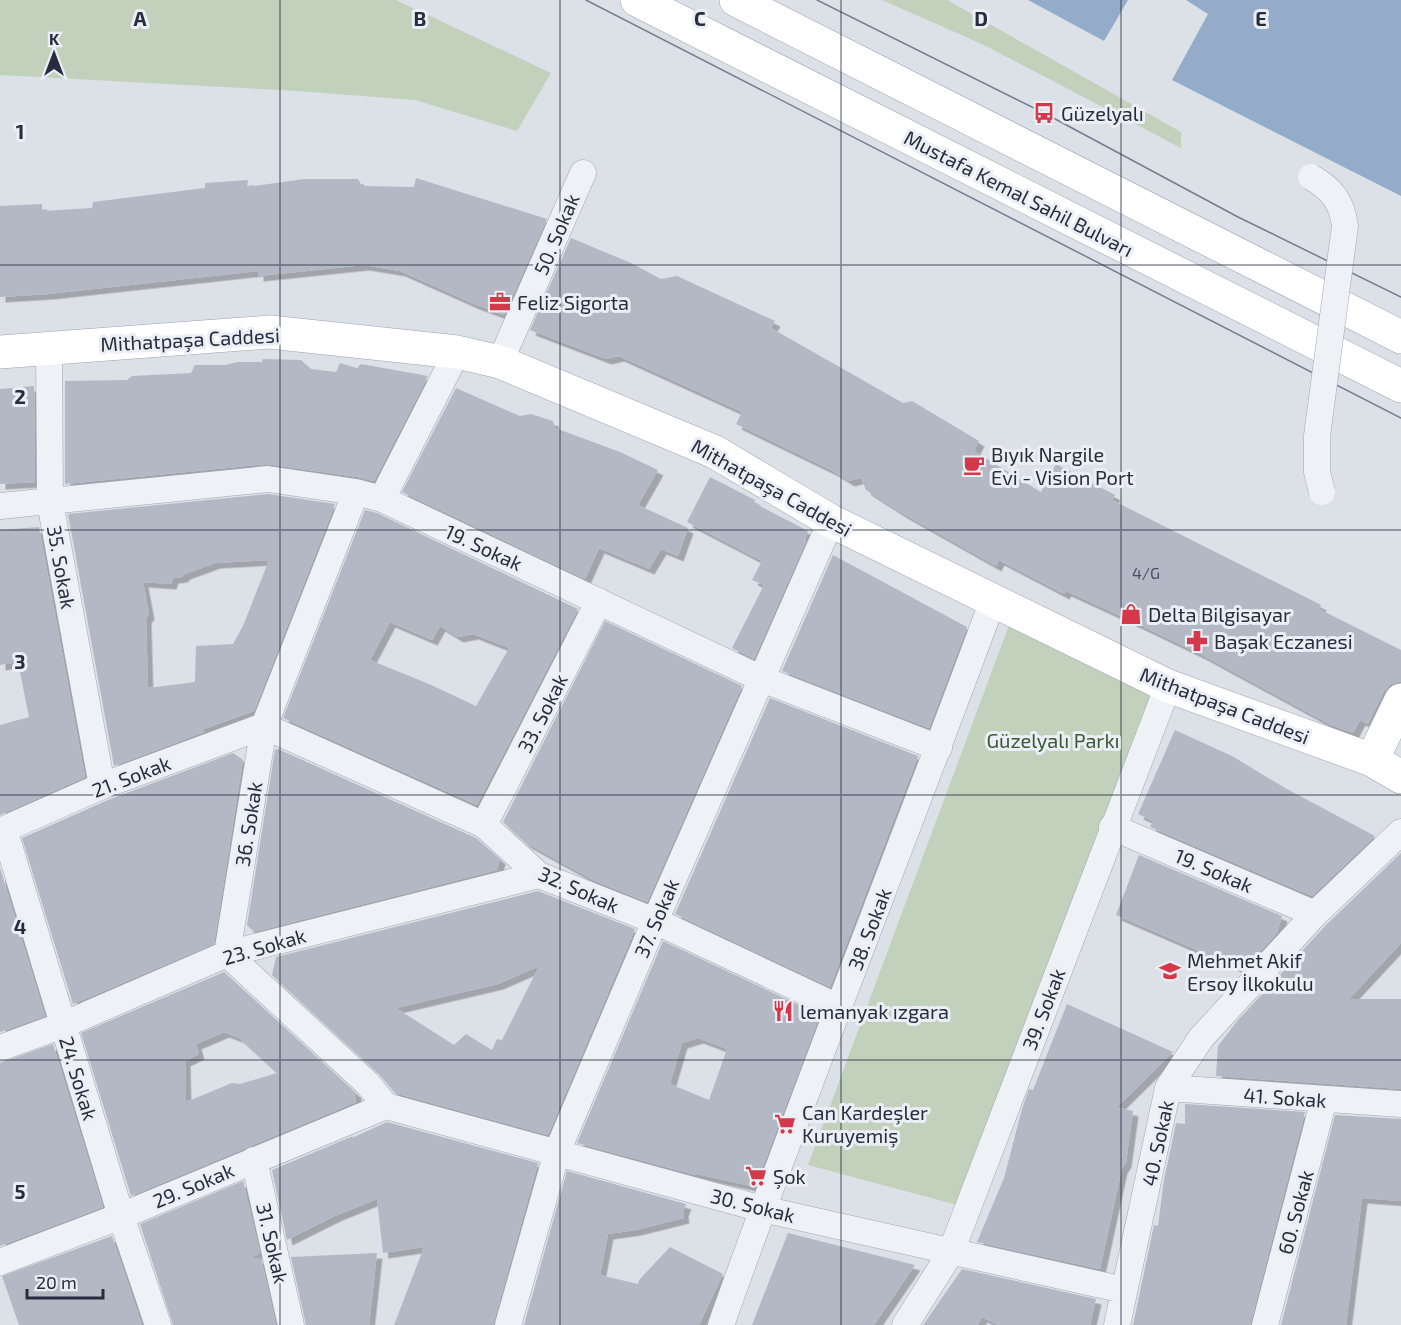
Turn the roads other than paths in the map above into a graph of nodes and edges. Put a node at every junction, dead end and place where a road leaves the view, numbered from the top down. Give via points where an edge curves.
1 (637, 0) edge
2 (736, 0) edge
3 (583, 172) dead end
4 (1311, 177) dead end
5 (1401, 337) edge
6 (49, 347) junction
7 (0, 352) edge
8 (457, 352) junction
9 (500, 362) junction
10 (1401, 386) edge
11 (356, 492) junction
12 (1322, 492) dead end
13 (382, 499) junction
14 (50, 502) junction
15 (0, 507) edge
16 (831, 521) junction
17 (993, 600) junction
18 (599, 602) junction
19 (762, 679) junction
20 (1168, 686) junction
21 (1401, 700) edge
22 (264, 726) junction
23 (939, 748) junction
24 (1372, 760) junction
25 (1401, 777) edge
26 (102, 786) junction
27 (484, 825) junction
28 (1112, 827) junction
29 (2, 830) edge
30 (1401, 832) edge
31 (539, 875) junction
32 (1315, 914) junction
33 (655, 921) junction
34 (227, 954) junction
35 (838, 1007) junction
36 (63, 1025) junction
37 (0, 1048) edge
38 (1168, 1088) junction
39 (1324, 1100) junction
40 (1401, 1104) edge
41 (386, 1106) junction
42 (557, 1152) junction
43 (254, 1160) junction
44 (762, 1209) junction
45 (121, 1216) junction
46 (951, 1252) junction
47 (0, 1262) edge
48 (1124, 1290) junction
49 (158, 1325) edge
50 (291, 1325) edge
51 (508, 1325) edge
52 (721, 1325) edge
53 (905, 1325) edge
54 (1117, 1325) edge
55 (1265, 1325) edge

1 - 10 main road, Mustafa Kemal Sahil Bulvarı
2 - 5 main road
3 - 9 street, 50. Sokak
4 - 12 street, bridge via 1337,199 1345,226 1317,436 1317,472
6 - 7 main road, Mithatpaşa Caddesi
6 - 8 main road, Mithatpaşa Caddesi via 270,332
6 - 14 street, 35. Sokak
8 - 9 main road, Mithatpaşa Caddesi
8 - 13 street
9 - 16 main road, Mithatpaşa Caddesi via 715,452
11 - 13 street, 19. Sokak
11 - 14 street, 19. Sokak via 268,479
11 - 22 street, 36. Sokak
13 - 18 street, 19. Sokak
14 - 15 street, 19. Sokak
14 - 26 street, 35. Sokak
16 - 17 main road, Mithatpaşa Caddesi
16 - 19 street, 37. Sokak
17 - 20 main road, Mithatpaşa Caddesi
17 - 23 street, 38. Sokak
18 - 19 street, 19. Sokak
18 - 27 street, 33. Sokak
19 - 23 street, 19. Sokak
19 - 33 street, 37. Sokak
20 - 24 main road, Mithatpaşa Caddesi
20 - 28 street, 39. Sokak
21 - 24 main road
22 - 26 street, 21. Sokak
22 - 27 street, 32. Sokak
22 - 34 street, 36. Sokak
23 - 35 street, 38. Sokak
24 - 25 main road, Mithatpaşa Caddesi
26 - 29 street, 21. Sokak
27 - 31 street, 32. Sokak
28 - 32 street, 19. Sokak
28 - 46 street, 39. Sokak
29 - 36 street, 24. Sokak
30 - 32 street, 40. Sokak
31 - 33 street, 32. Sokak
31 - 34 street, 23. Sokak
32 - 38 street, 40. Sokak via 1201,1038
33 - 35 street, 32. Sokak
33 - 42 street, 37. Sokak
34 - 36 street, 23. Sokak
34 - 41 street via 367,1083
35 - 44 street, 38. Sokak
36 - 37 street, 23. Sokak
36 - 45 street, 24. Sokak
38 - 39 street, 41. Sokak
38 - 48 street, 40. Sokak
39 - 40 street, 41. Sokak
39 - 55 street, 60. Sokak
41 - 42 street, 30. Sokak
41 - 43 street, 29. Sokak
42 - 44 street, 30. Sokak
42 - 51 street, 37. Sokak
43 - 45 street, 29. Sokak
43 - 50 street, 31. Sokak
44 - 46 street, 30. Sokak
44 - 52 street, 38. Sokak
45 - 47 street, 29. Sokak
45 - 49 street, 24. Sokak
46 - 48 street, 30. Sokak
46 - 53 street, 39. Sokak
48 - 54 street, 40. Sokak

